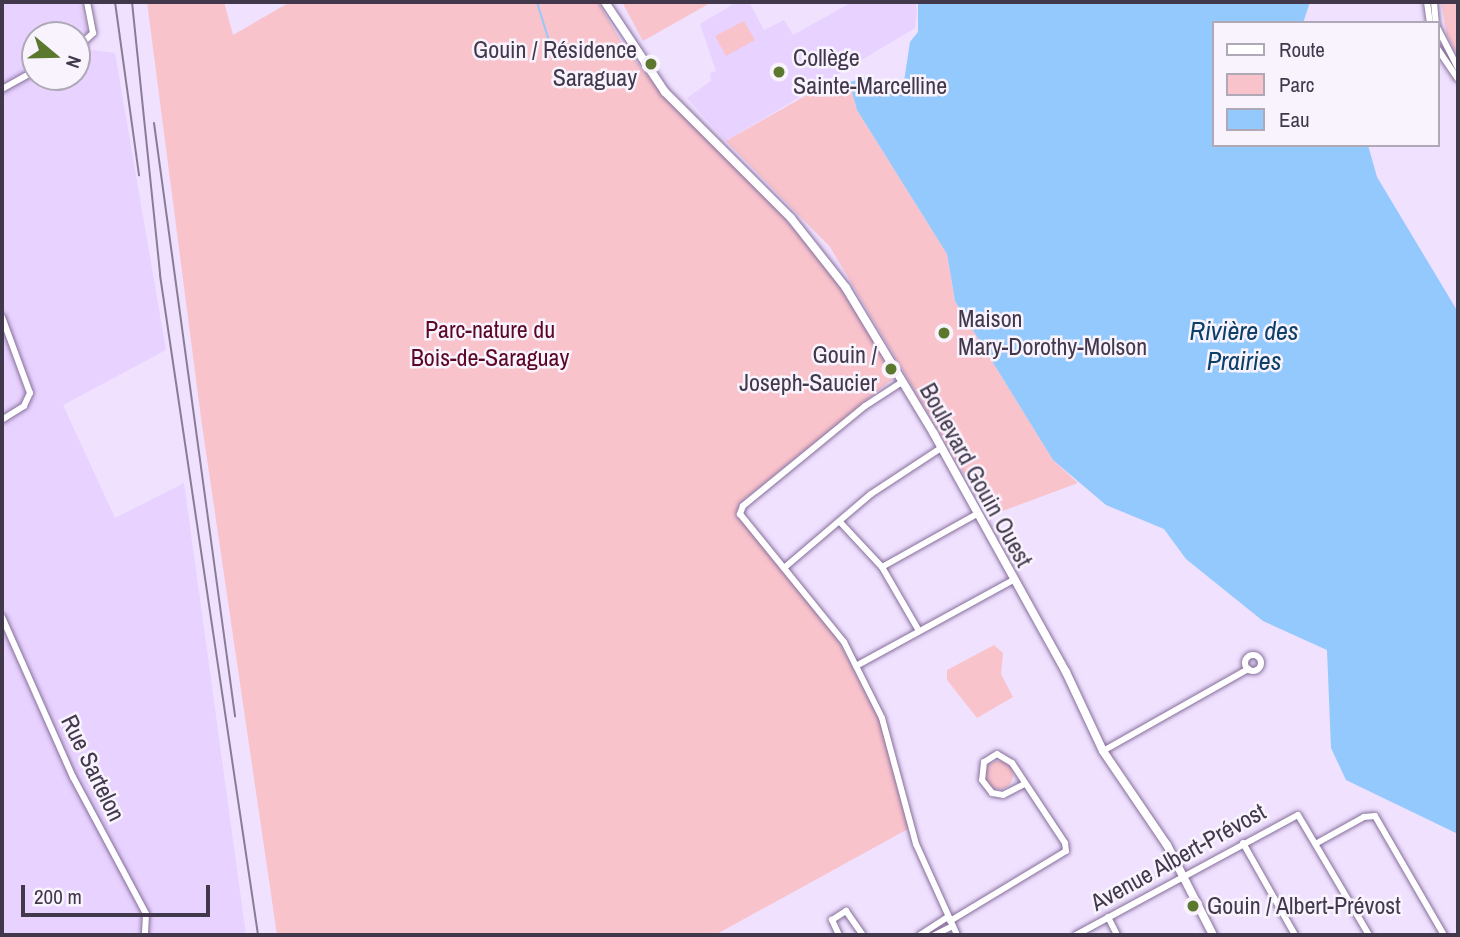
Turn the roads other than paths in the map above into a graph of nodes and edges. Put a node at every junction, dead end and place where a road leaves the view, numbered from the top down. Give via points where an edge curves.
1 (87, 2) edge
2 (605, 2) edge
3 (1427, 2) edge
4 (1434, 2) edge
5 (1430, 21) edge
6 (1436, 21) edge
7 (1439, 29) edge
8 (91, 37) edge
9 (1439, 51) edge
10 (1458, 68) edge
11 (21, 79) edge
12 (1458, 79) edge
13 (2, 89) edge
14 (2, 317) edge
15 (902, 382) junction
16 (2, 420) edge
17 (941, 448) junction
18 (977, 514) junction
19 (840, 522) junction
20 (882, 567) junction
21 (785, 568) junction
22 (1013, 580) junction
23 (2, 617) edge
24 (919, 631) junction
25 (856, 666) junction
26 (1248, 669) dead end
27 (1103, 751) junction
28 (1025, 784) junction
29 (1243, 843) junction
30 (1317, 843) junction
31 (1183, 876) junction
32 (1108, 918) junction
33 (950, 921) junction
34 (145, 935) edge
35 (839, 935) edge
36 (863, 935) edge
37 (920, 935) edge
38 (935, 935) edge
39 (957, 935) edge
40 (1076, 935) edge
41 (1117, 935) edge
42 (1213, 935) edge
43 (1295, 935) edge
44 (1369, 935) edge
45 (1444, 935) edge

1 - 8 street via 94,30
2 - 15 street, Boulevard Gouin Ouest via 669,97 818,248
3 - 5 street
4 - 6 street
7 - 10 street
9 - 12 street
11 - 13 street
14 - 16 street via 30,393 24,407
15 - 17 street, Boulevard Gouin Ouest
15 - 21 street via 865,405 743,506 741,519
17 - 18 street, Boulevard Gouin Ouest
17 - 19 street via 902,471
18 - 20 street
18 - 22 street, Boulevard Gouin Ouest
19 - 20 street
19 - 21 street
20 - 24 street
21 - 25 street via 829,619
22 - 24 street
22 - 27 street, Boulevard Gouin Ouest via 1066,672
23 - 34 street, Rue Sartelon via 73,777 146,914
24 - 25 street
25 - 33 street via 891,742 916,844
26 - 27 street
27 - 31 street, Boulevard Gouin Ouest via 1150,817
28 - 28 street via 1006,757 997,754 984,762 982,779 992,793 1003,795
28 - 33 street via 1066,851
29 - 30 street, Avenue Albert-Prévost via 1300,816
29 - 31 street, Avenue Albert-Prévost
29 - 43 street
30 - 44 street
30 - 45 street via 1364,817 1375,816
31 - 32 street, Avenue Albert-Prévost
31 - 42 street, Boulevard Gouin Ouest
32 - 40 street, Avenue Albert-Prévost
32 - 41 street
33 - 37 street
33 - 38 street
33 - 39 street
35 - 36 street via 832,920 846,911

